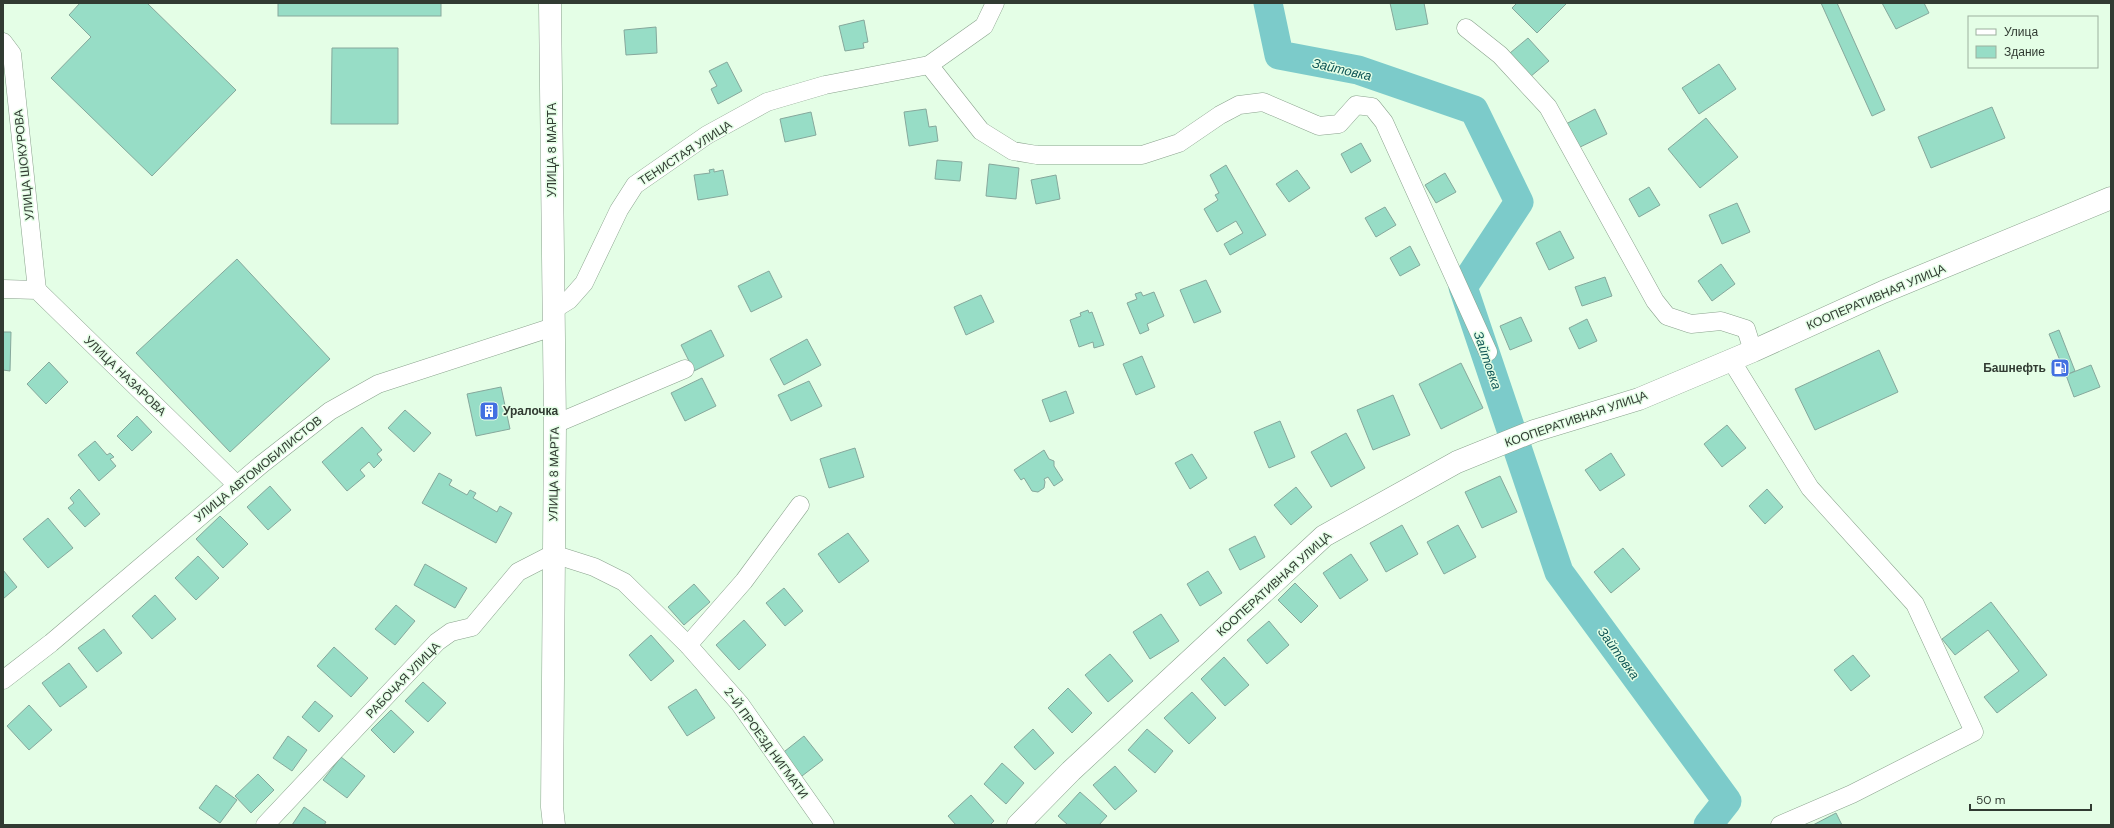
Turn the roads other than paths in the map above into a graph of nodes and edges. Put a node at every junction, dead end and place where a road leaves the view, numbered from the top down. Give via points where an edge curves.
1 (550, 3) edge
2 (995, 3) edge
3 (1466, 28) dead end
4 (3, 42) edge
5 (928, 65) junction
6 (2111, 198) edge
7 (3, 289) edge
8 (37, 290) junction
9 (553, 318) junction
10 (1753, 351) junction
11 (1488, 352) dead end
12 (1731, 360) junction
13 (685, 369) dead end
14 (555, 424) junction
15 (237, 485) junction
16 (800, 505) dead end
17 (553, 554) junction
18 (688, 645) junction
19 (3, 680) edge
20 (265, 825) edge
21 (554, 825) edge
22 (825, 825) edge
23 (1018, 825) edge
24 (1780, 825) edge

1 - 9 main road, УЛИЦА 8 МАРТА
2 - 5 street, ТЕНИСТАЯ УЛИЦА via 984,26
3 - 10 street via 1500,54 1548,107 1595,195 1667,316 1691,324 1721,321 1746,329
4 - 8 street, УЛИЦА ШОКУРОВА via 12,54
5 - 9 street, ТЕНИСТАЯ УЛИЦА via 825,85 767,102 707,135 636,185 619,210 584,283
5 - 11 street via 981,131 1013,152 1037,155 1142,155 1179,143 1220,115 1240,105 1263,102 1319,126 1339,124 1356,105 1372,107 1384,122
6 - 10 main road, КООПЕРАТИВНАЯ УЛИЦА via 1883,292
7 - 8 street
8 - 15 street, УЛИЦА НАЗАРОВА
9 - 14 main road, УЛИЦА 8 МАРТА
9 - 15 street, УЛИЦА АВТОМОБИЛИСТОВ via 378,384 330,411
10 - 12 main road, КООПЕРАТИВНАЯ УЛИЦА
12 - 23 main road, КООПЕРАТИВНАЯ УЛИЦА via 1639,399 1534,431 1457,462 1324,536 1071,771
12 - 24 street via 1810,488 1914,604 1974,732 1852,794
13 - 14 street
14 - 17 main road, УЛИЦА 8 МАРТА
15 - 19 street, УЛИЦА АВТОМОБИЛИСТОВ via 51,643
16 - 18 street via 744,581
17 - 18 street, 2-Й ПРОЕЗД НИГМАТИ via 594,567 624,582
17 - 20 street, РАБОЧАЯ УЛИЦА via 518,572 472,627 451,632 437,642
17 - 21 main road, УЛИЦА 8 МАРТА
18 - 22 street, 2-Й ПРОЕЗД НИГМАТИ via 740,704

